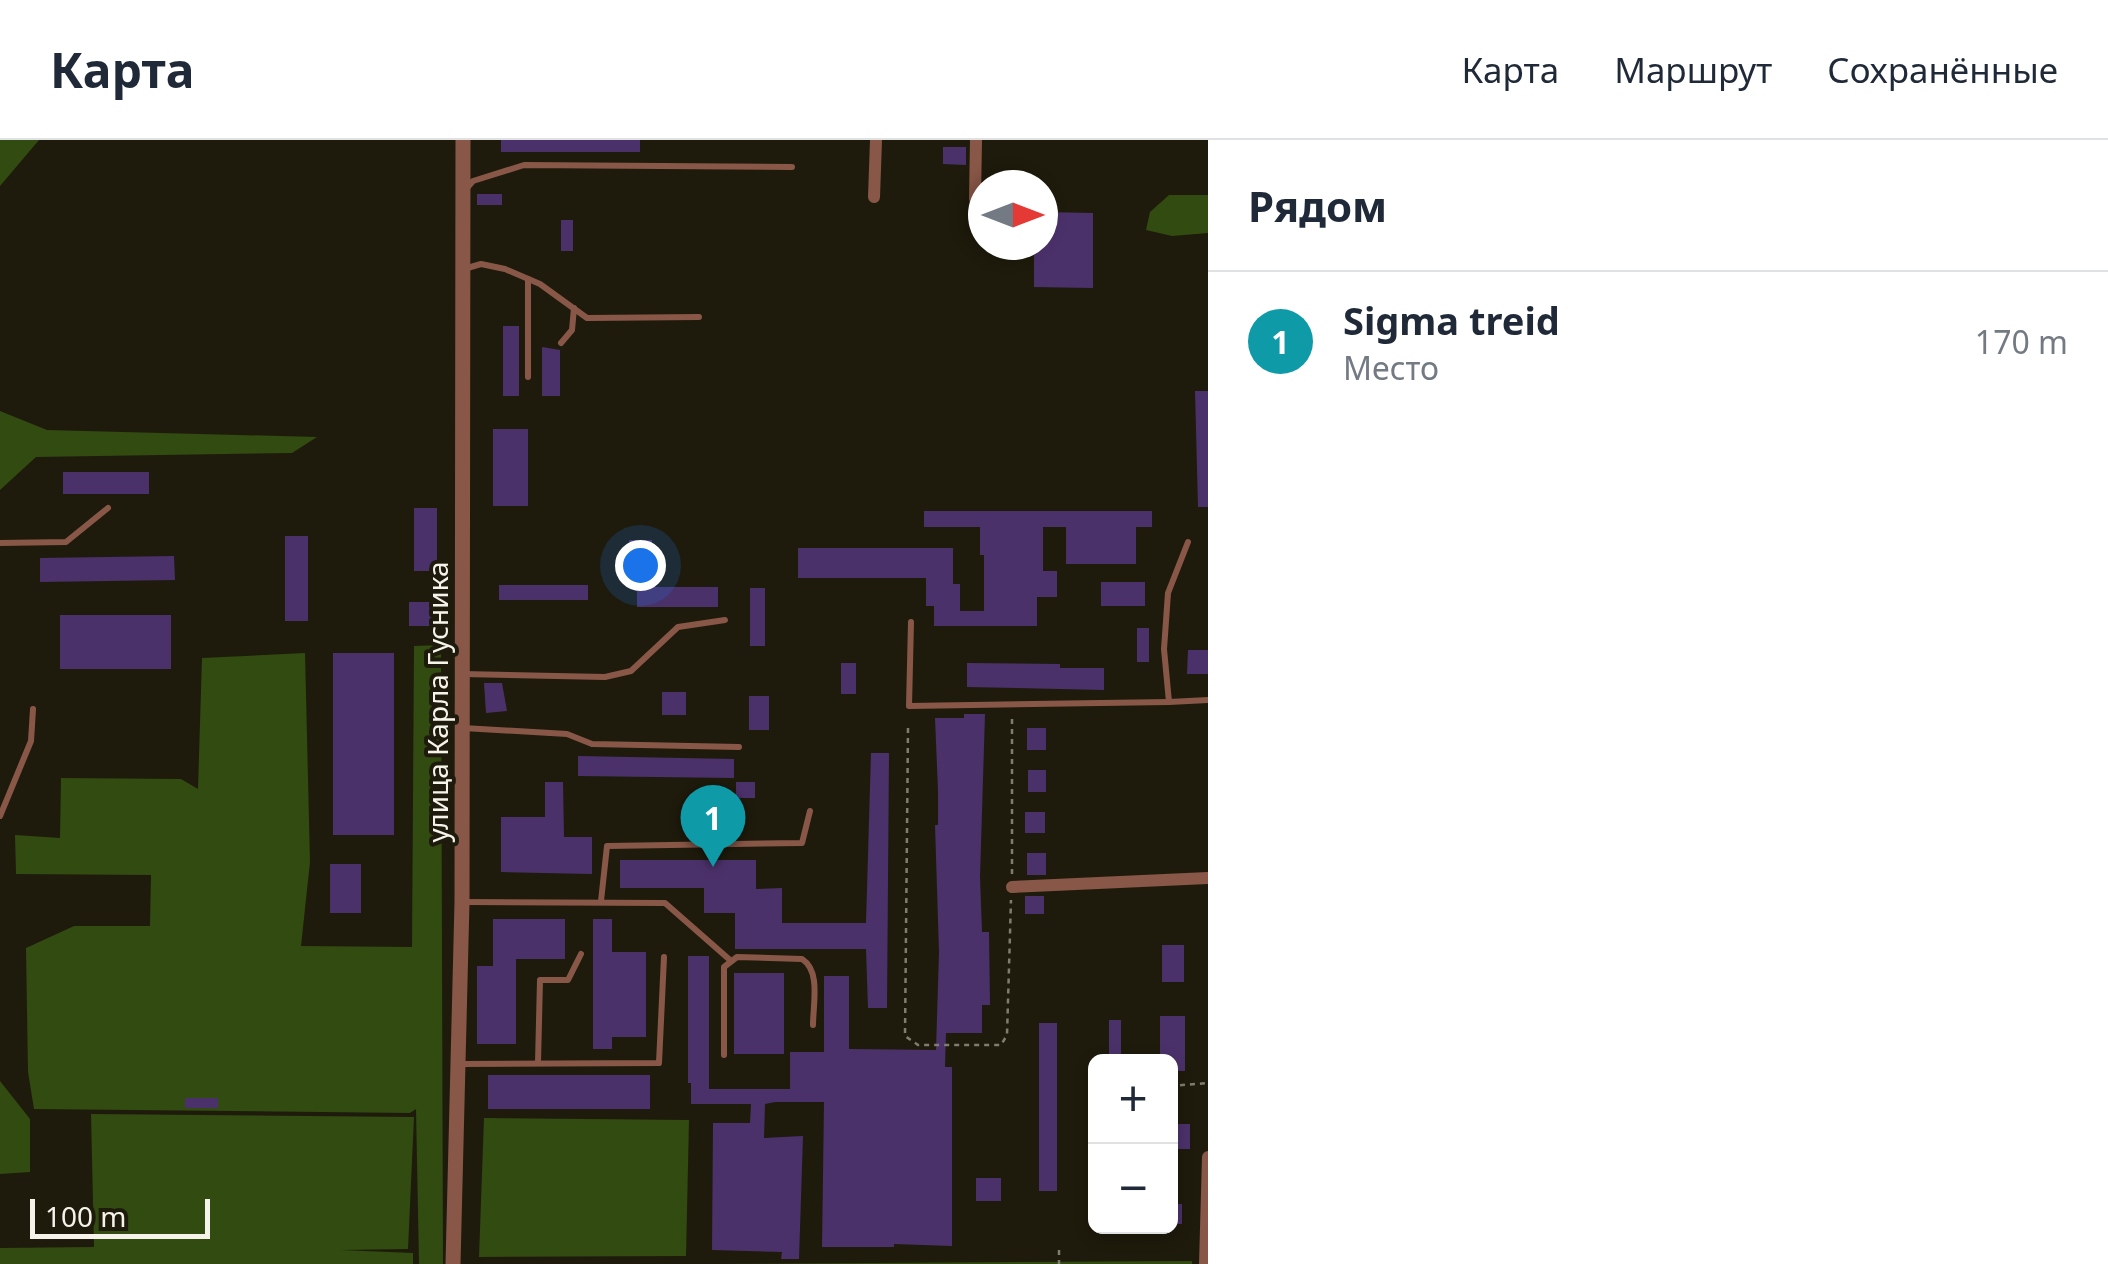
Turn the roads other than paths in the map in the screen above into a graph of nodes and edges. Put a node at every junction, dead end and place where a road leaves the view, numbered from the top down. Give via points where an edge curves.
1 (463, 140) edge
2 (876, 140) edge
3 (976, 140) edge
4 (792, 167) dead end
5 (975, 170) edge
6 (464, 193) junction
7 (874, 196) dead end
8 (463, 269) junction
9 (528, 279) junction
10 (574, 307) junction
11 (698, 317) dead end
12 (561, 343) dead end
13 (528, 377) dead end
14 (108, 508) dead end
15 (1188, 542) dead end
16 (0, 543) edge
17 (725, 620) dead end
18 (911, 622) dead end
19 (461, 674) junction
20 (1208, 700) edge
21 (1170, 702) junction
22 (33, 709) dead end
23 (461, 728) junction
24 (739, 747) dead end
25 (810, 811) dead end
26 (0, 816) edge
27 (1208, 878) edge
28 (1012, 887) road end
29 (601, 901) junction
30 (462, 902) junction
31 (581, 954) dead end
32 (664, 958) dead end
33 (730, 960) junction
34 (813, 1025) dead end
35 (724, 1055) dead end
36 (538, 1063) junction
37 (460, 1064) junction
38 (1208, 1157) edge
39 (453, 1264) edge
40 (1205, 1264) edge

1 - 6 street, улица Карла Гусника
2 - 7 street
3 - 5 street
4 - 6 lane via 524,165 472,181
6 - 8 street, улица Карла Гусника
8 - 9 lane via 481,264
8 - 19 street, улица Карла Гусника
9 - 10 lane
9 - 13 lane
10 - 11 lane via 588,318
10 - 12 lane via 572,330
14 - 16 lane via 66,542
15 - 21 lane via 1168,593 1164,649
17 - 19 lane via 678,627 630,670 605,678
18 - 21 lane via 909,706
19 - 23 street, улица Карла Гусника
20 - 21 lane
22 - 26 lane via 31,741
23 - 24 lane via 567,734 592,744
23 - 30 street, улица Карла Гусника
25 - 29 lane via 802,843 607,846
27 - 28 street
29 - 30 lane
29 - 33 lane via 665,903
30 - 37 street, улица Карла Гусника
31 - 36 lane via 568,980 540,980
32 - 36 lane via 659,1063
33 - 34 lane via 809,963
33 - 35 lane via 724,968
36 - 37 lane
37 - 39 street, улица Карла Гусника
38 - 40 street

